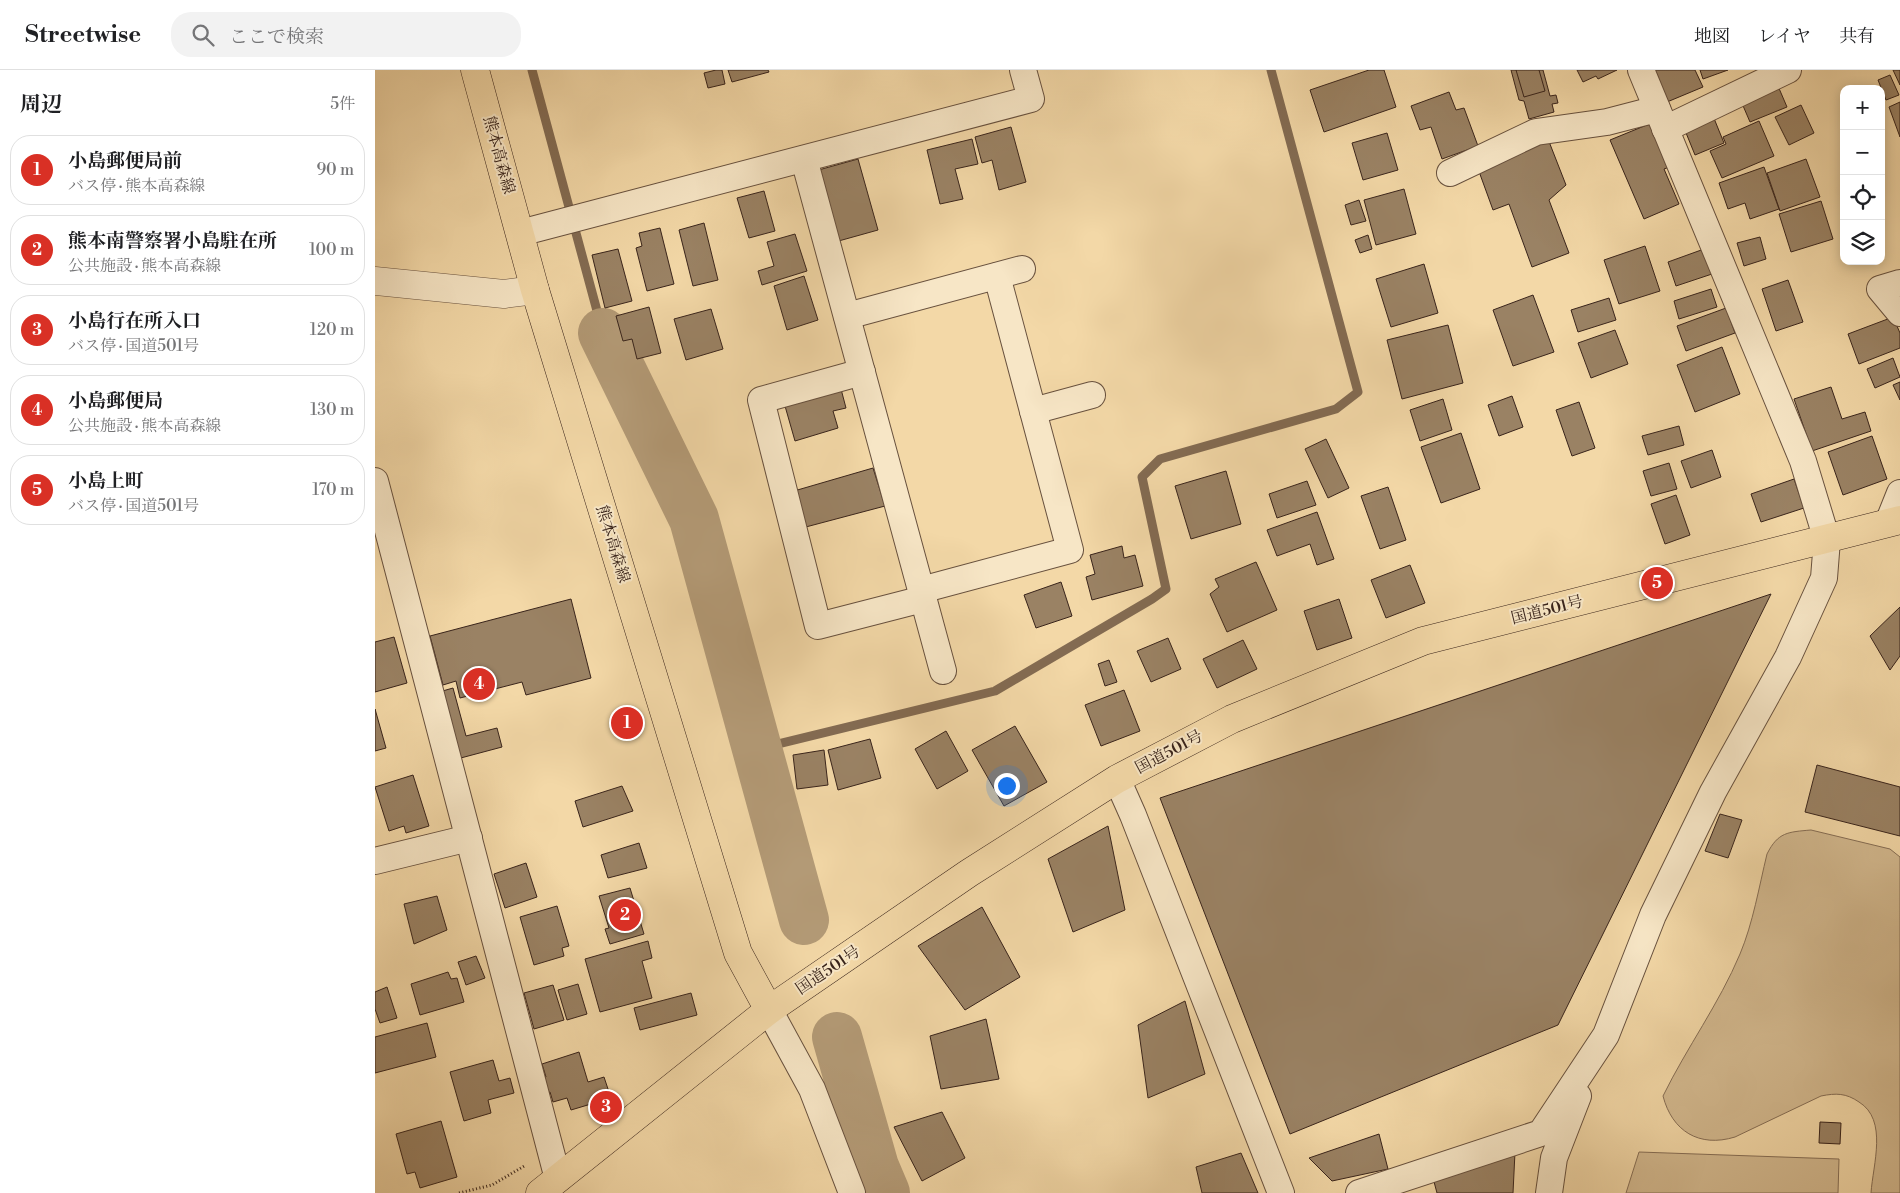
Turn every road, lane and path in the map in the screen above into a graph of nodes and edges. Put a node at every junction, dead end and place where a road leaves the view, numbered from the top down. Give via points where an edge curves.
1 (475, 70) edge
2 (1023, 70) edge
3 (1641, 70) edge
4 (1788, 70) edge
5 (1661, 119) junction
6 (804, 159) junction
7 (1450, 173) dead end
8 (520, 233) junction
9 (1022, 270) dead end
10 (997, 276) junction
11 (375, 281) edge
12 (1900, 283) edge
13 (535, 290) junction
14 (1900, 313) edge
15 (847, 316) junction
16 (862, 372) junction
17 (1092, 395) dead end
18 (1033, 410) junction
19 (375, 481) edge
20 (1900, 493) edge
21 (1894, 522) edge
22 (1827, 540) junction
23 (922, 595) junction
24 (943, 671) dead end
25 (1117, 779) junction
26 (469, 838) junction
27 (375, 862) edge
28 (769, 1010) junction
29 (1594, 1052) junction
30 (551, 1151) junction
31 (549, 1186) edge
32 (459, 1193) edge
33 (852, 1193) edge
34 (1281, 1193) edge
35 (1359, 1193) edge
36 (1549, 1193) edge

1 - 8 main road, 熊本高森線
2 - 6 street via 1031,99
3 - 5 street
4 - 5 street
5 - 7 street via 1607,122 1536,132
5 - 22 street via 1803,461
6 - 8 street
6 - 15 street
8 - 13 main road, 熊本高森線
9 - 10 street
10 - 15 street
10 - 18 street
11 - 13 street via 504,294
12 - 14 street via 1880,289
13 - 28 main road, 熊本高森線 via 738,953
15 - 16 street
16 - 23 street
16 - 23 street via 761,400 818,626
17 - 18 street
18 - 23 street via 1071,550
19 - 26 street
20 - 21 street
21 - 22 main road, 国道501号
22 - 25 main road, 国道501号 via 1423,641 1232,719
22 - 29 street via 1824,578 1787,657 1713,792 1653,915 1606,1035
23 - 24 street
25 - 28 main road, 国道501号 via 969,873
25 - 34 street
26 - 27 street
26 - 30 street
28 - 31 main road, 国道501号
28 - 33 street via 812,1089
29 - 35 street via 1541,1133
29 - 36 street via 1555,1158
30 - 31 street
30 - 32 path via 491,1185

